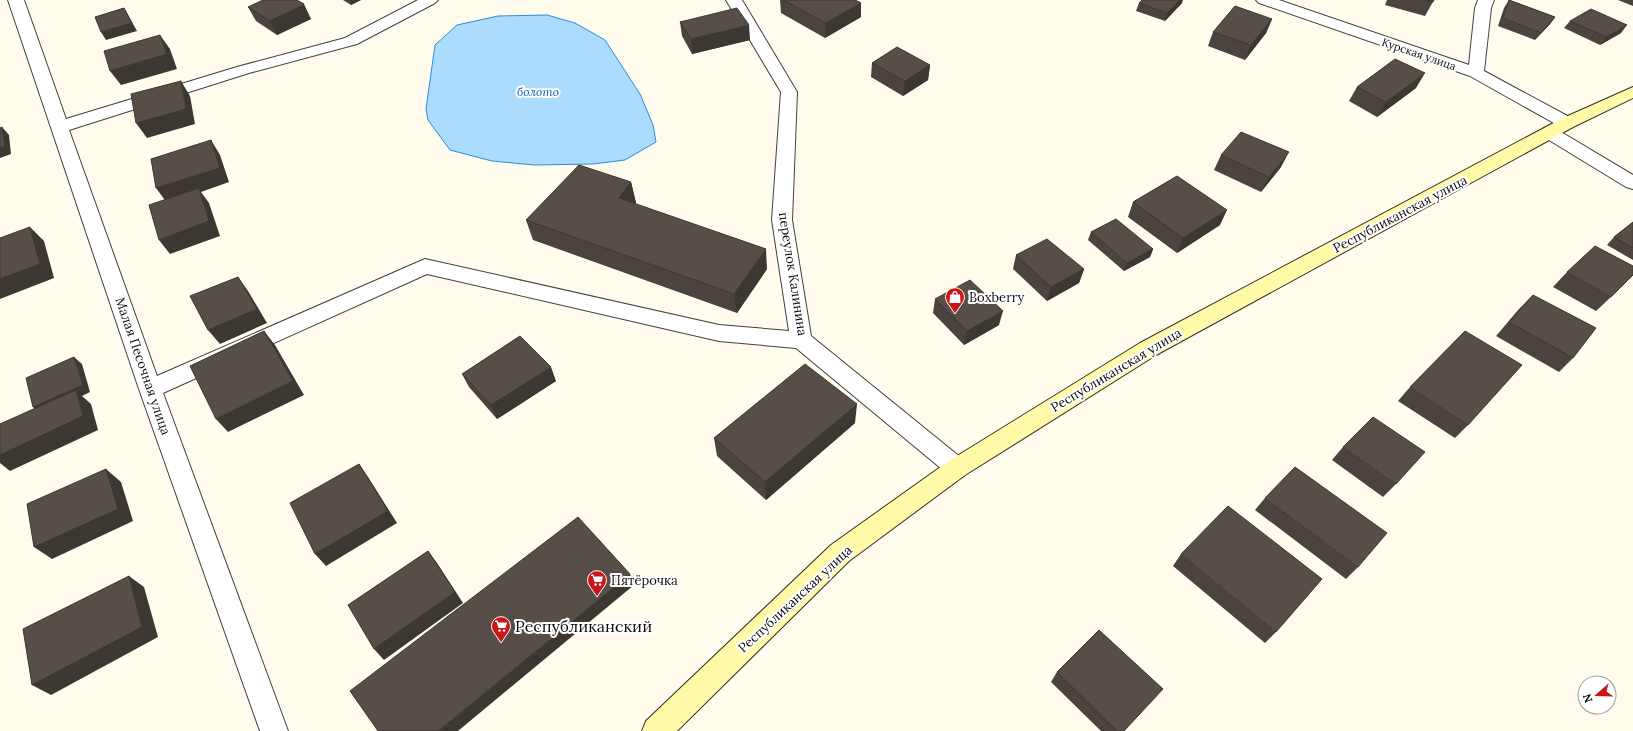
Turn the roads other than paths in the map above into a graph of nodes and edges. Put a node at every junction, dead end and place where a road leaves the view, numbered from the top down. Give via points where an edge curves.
1 (16, 0) edge
2 (430, 0) edge
3 (734, 0) edge
4 (1264, 0) edge
5 (1486, 0) edge
6 (1476, 73) junction
7 (1633, 92) edge
8 (60, 127) junction
9 (1558, 128) junction
10 (1633, 183) edge
11 (801, 340) junction
12 (150, 389) junction
13 (957, 468) junction
14 (274, 731) edge
15 (656, 731) edge

1 - 8 street, Малая Песочная улица
2 - 8 street via 351,41 243,70
3 - 11 street, переулок Калинина via 789,92 782,220
4 - 6 street, Курская улица
5 - 6 street
6 - 9 street, Курская улица
7 - 9 street, Республиканская улица
8 - 12 street, Малая Песочная улица
9 - 10 street, Курская улица
9 - 13 street, Республиканская улица via 1148,349
11 - 12 street via 718,333 425,266
11 - 13 street, переулок Калинина
12 - 14 street, Малая Песочная улица
13 - 15 street, Республиканская улица via 840,553

